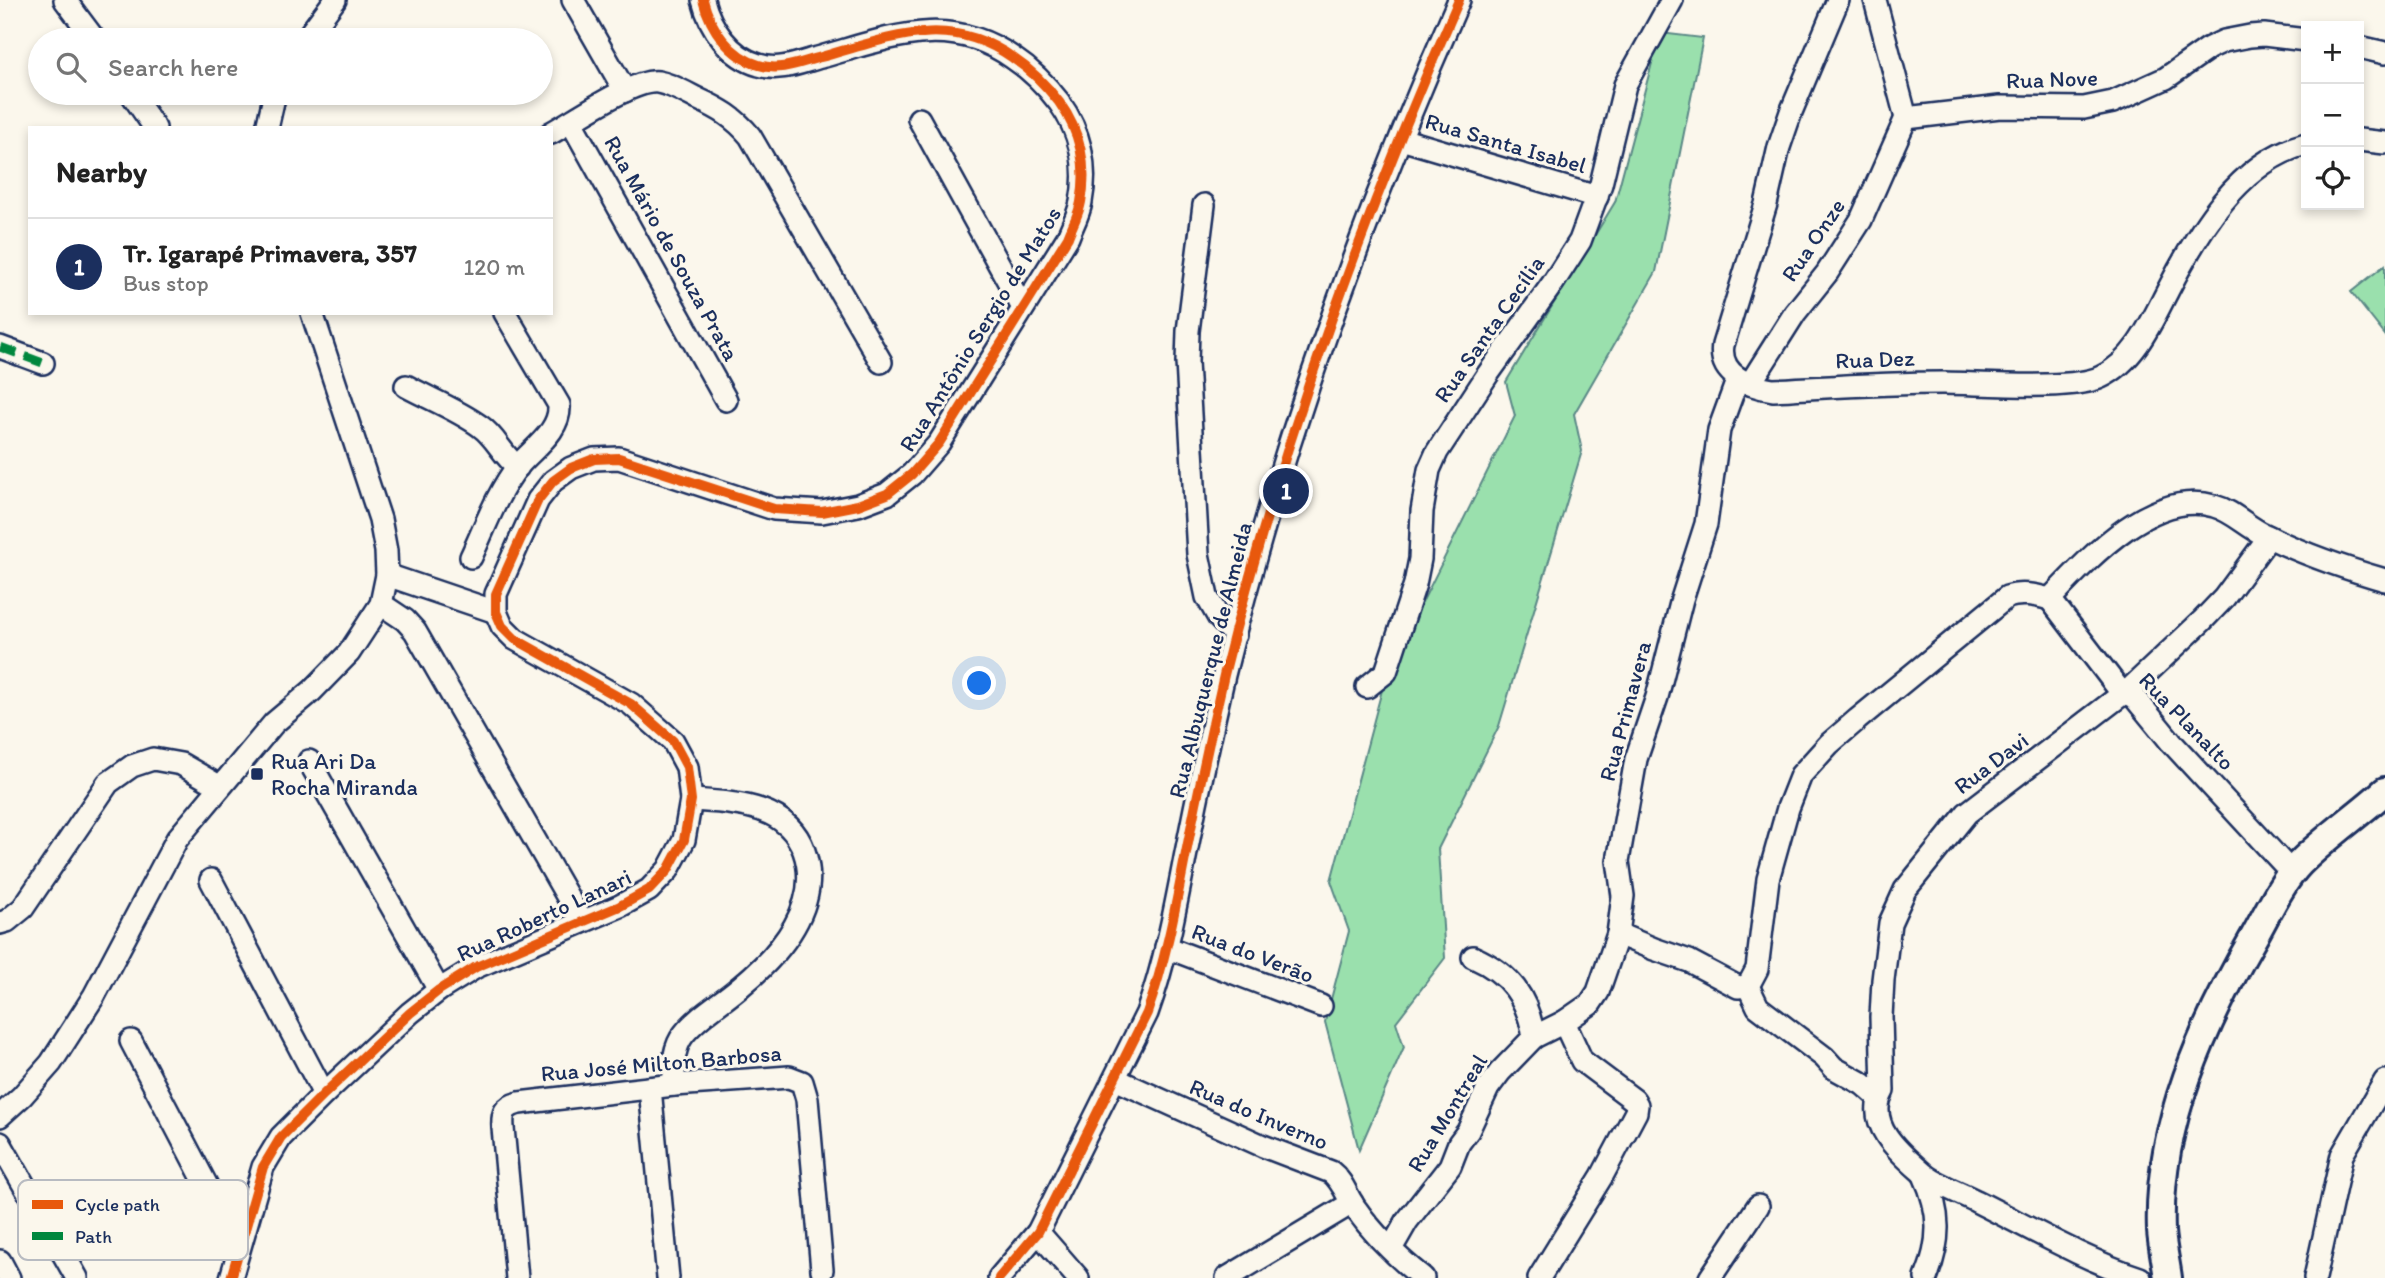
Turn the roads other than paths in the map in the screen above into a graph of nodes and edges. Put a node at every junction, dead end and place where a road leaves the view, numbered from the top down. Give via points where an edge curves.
1 (65, 0) edge
2 (335, 0) edge
3 (573, 0) edge
4 (703, 0) edge
5 (1460, 0) edge
6 (1672, 0) edge
7 (1838, 0) edge
8 (1875, 0) edge
9 (85, 28) edge
10 (314, 28) edge
11 (2301, 39) edge
12 (2364, 48) edge
13 (2385, 53) edge
14 (625, 90) junction
15 (139, 105) edge
16 (272, 105) edge
17 (1906, 118) junction
18 (919, 119) dead end
19 (571, 122) junction
20 (154, 126) edge
21 (267, 126) edge
22 (553, 132) edge
23 (1401, 139) junction
24 (2364, 141) edge
25 (2385, 143) edge
26 (2301, 146) edge
27 (1597, 197) junction
28 (1204, 205) dead end
29 (1023, 308) junction
30 (313, 315) edge
31 (506, 315) edge
32 (0, 347) edge
33 (881, 362) dead end
34 (43, 363) dead end
35 (1744, 381) junction
36 (405, 386) dead end
37 (726, 400) dead end
38 (517, 467) junction
39 (2269, 537) junction
40 (471, 557) dead end
41 (387, 575) junction
42 (2385, 580) edge
43 (2050, 599) junction
44 (381, 604) junction
45 (496, 612) junction
46 (1236, 635) junction
47 (1367, 688) dead end
48 (2124, 692) junction
49 (309, 761) dead end
50 (219, 786) junction
51 (2385, 791) edge
52 (691, 800) junction
53 (2292, 873) junction
54 (211, 880) dead end
55 (582, 922) junction
56 (0, 923) edge
57 (1618, 934) junction
58 (1166, 947) junction
59 (1473, 957) dead end
60 (1748, 986) junction
61 (439, 990) junction
62 (1321, 1006) dead end
63 (1564, 1021) junction
64 (1534, 1037) junction
65 (131, 1041) dead end
66 (1115, 1079) junction
67 (2385, 1081) edge
68 (674, 1085) junction
69 (650, 1088) junction
70 (324, 1094) junction
71 (1879, 1098) junction
72 (0, 1116) edge
73 (0, 1143) edge
74 (1924, 1175) junction
75 (21, 1180) edge
76 (204, 1180) edge
77 (1352, 1203) junction
78 (1758, 1206) dead end
79 (248, 1217) edge
80 (1038, 1231) junction
81 (1391, 1249) junction
82 (67, 1260) edge
83 (236, 1260) edge
84 (0, 1261) edge
85 (822, 1270) dead end
86 (9, 1278) edge
87 (77, 1278) edge
88 (231, 1278) edge
89 (517, 1278) edge
90 (668, 1278) edge
91 (999, 1278) edge
92 (1078, 1278) edge
93 (1227, 1278) edge
94 (1423, 1278) edge
95 (1539, 1278) edge
96 (1710, 1278) edge
97 (1926, 1278) edge
98 (2140, 1278) edge
99 (2168, 1278) edge
100 (2315, 1278) edge

1 - 9 street
2 - 10 street
3 - 14 street
4 - 29 street, Rua Antônio Sergio de Matos via 707,17 721,38 738,56 760,66 781,68 901,35 936,31 968,35 997,46 1049,89 1069,116 1080,145 1084,173 1081,204 1068,237
5 - 23 street, Rua Albuquerque de Almeida
6 - 27 street, Rua Santa Cecília via 1625,85
7 - 35 street via 1779,147 1728,327 1721,356 1733,376
8 - 17 street
11 - 17 street, Rua Nove via 2264,35 2224,41 2166,78 2113,102 2084,107 2000,107
12 - 13 street
14 - 19 street
14 - 33 street via 650,81 662,82 737,120
15 - 20 street
16 - 21 street
17 - 35 street, Rua Onze via 1861,220 1827,273
18 - 29 street
19 - 22 street
19 - 37 street, Rua Mário de Souza Prata
23 - 27 street, Rua Santa Isabel
23 - 46 street, Rua Albuquerque de Almeida via 1289,441
24 - 25 street
26 - 35 street, Rua Dez via 2280,153 2240,183 2212,216 2129,355 2099,378 2055,384 1773,390
27 - 47 street, Rua Santa Cecília via 1580,241 1437,452 1422,511 1415,584 1386,672
28 - 46 street via 1187,362 1198,554 1207,597
29 - 45 street, Rua Antônio Sergio de Matos via 939,443 887,494 822,512 774,509 619,458 594,459 553,481 538,500 496,594
30 - 41 street via 380,519
31 - 38 street via 559,405 560,415
32 - 34 street
35 - 57 street, Rua Primavera via 1719,430 1706,524 1636,759 1618,861 1623,895
36 - 38 street via 480,425
38 - 40 street
39 - 42 street via 2342,568
39 - 43 street via 2212,505 2169,505 2121,532
39 - 48 street, Rua Davi via 2203,621
41 - 44 street
41 - 45 street
43 - 48 street, Rua Planalto
43 - 60 street via 2034,594 2007,597 1848,727 1801,775 1768,879 1757,969
44 - 50 street via 349,653 274,723
44 - 55 street via 415,631
45 - 52 street, Rua Roberto Lanari via 515,639 631,704 673,740 687,767
46 - 58 street, Rua Albuquerque de Almeida
48 - 53 street, Rua Planalto via 2135,698
48 - 71 street, Rua Davi via 1967,813 1905,890 1890,923 1881,1017 1883,1091
49 - 61 street
50 - 56 street via 181,764 153,759 132,766 108,783 23,908
50 - 72 street via 177,839 93,996 51,1063
51 - 53 street
52 - 55 street, Rua Roberto Lanari via 684,841 668,870 649,890
52 - 68 street via 749,805 777,817 803,847 810,870 809,891 793,930 768,961 683,1035 674,1058
53 - 99 street via 2242,957 2177,1100 2161,1207
54 - 70 street
55 - 61 street, Rua Roberto Lanari via 476,967
57 - 60 street via 1689,961 1738,987
57 - 63 street, Rua Primavera via 1598,992 1590,1004
58 - 62 street, Rua do Verão
58 - 66 street, Rua Albuquerque de Almeida via 1147,1013
59 - 64 street via 1520,992
60 - 71 street via 1758,1007
61 - 70 street, Rua Roberto Lanari
63 - 64 street, Rua Montreal
63 - 95 street via 1583,1061 1637,1105 1619,1144
64 - 81 street, Rua Montreal via 1488,1088 1450,1166
65 - 76 street
66 - 77 street, Rua do Inverno via 1331,1172
66 - 80 street, Rua Albuquerque de Almeida
67 - 100 street via 2342,1155
68 - 69 street, Rua José Milton Barbosa
68 - 85 street, Rua José Milton Barbosa via 789,1077 802,1082
69 - 89 street, Rua José Milton Barbosa via 519,1103 503,1113
69 - 90 street
70 - 79 street, Rua Roberto Lanari via 281,1137 263,1167
71 - 74 street, Rua Davi via 1883,1133
73 - 75 street
74 - 97 street via 1934,1200 1937,1228 1936,1250
74 - 98 street
77 - 81 street, Rua do Inverno
77 - 93 street
78 - 96 street
80 - 91 street, Rua Albuquerque de Almeida
80 - 92 street
81 - 94 street, Rua do Inverno
82 - 87 street
83 - 88 street, Rua Roberto Lanari
84 - 86 street

